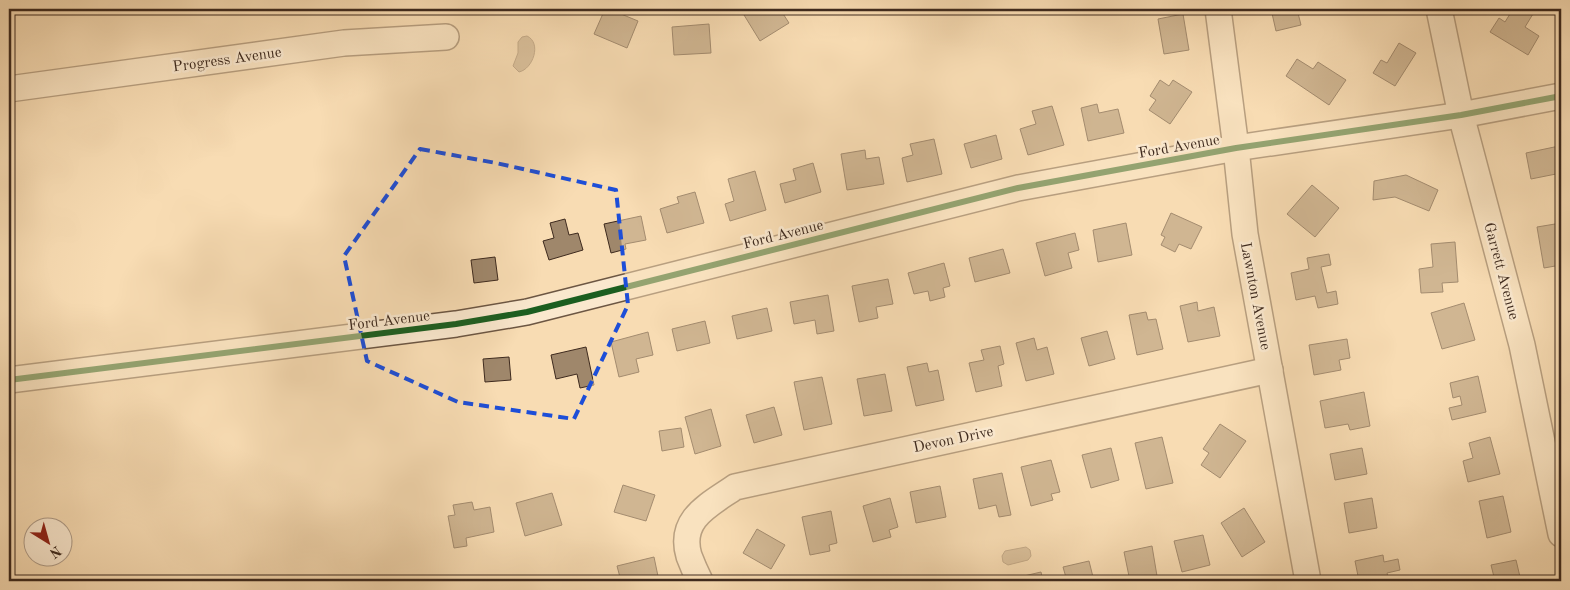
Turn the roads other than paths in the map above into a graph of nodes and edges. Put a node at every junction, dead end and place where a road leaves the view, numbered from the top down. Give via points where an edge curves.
1 (1218, 9) edge
2 (1439, 9) edge
3 (446, 37) dead end
4 (9, 89) edge
5 (1561, 96) edge
6 (1461, 115) junction
7 (1236, 148) junction
8 (1270, 370) junction
9 (9, 380) edge
10 (1561, 534) edge
11 (696, 573) edge
12 (1308, 581) edge

1 - 7 street, Lawnton Avenue
2 - 6 street, Garrett Avenue
3 - 4 street, Progress Avenue via 344,43
5 - 6 street, Ford Avenue
6 - 7 street, Ford Avenue
6 - 10 street, Garrett Avenue via 1522,345
7 - 8 street, Lawnton Avenue via 1245,234
7 - 9 street, Ford Avenue via 1018,188 527,312 456,324
8 - 11 street, Devon Drive via 735,487 697,514 686,533
8 - 12 street, Lawnton Avenue

